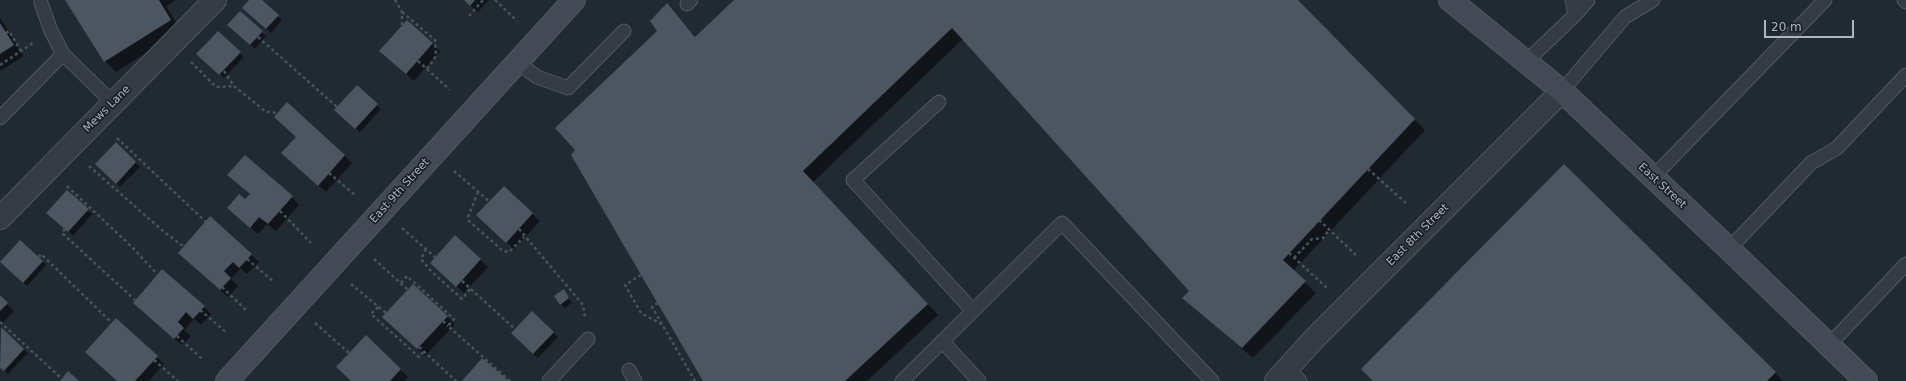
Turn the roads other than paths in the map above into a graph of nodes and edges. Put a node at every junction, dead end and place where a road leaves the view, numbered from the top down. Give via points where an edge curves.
1 (215, 0) edge
2 (574, 0) edge
3 (1450, 0) edge
4 (1572, 0) edge
5 (1588, 0) edge
6 (1653, 0) edge
7 (1825, 0) edge
8 (1904, 0) edge
9 (1906, 2) edge
10 (41, 3) dead end
11 (1575, 15) junction
12 (624, 31) dead end
13 (63, 54) junction
14 (1527, 61) junction
15 (517, 62) junction
16 (1906, 75) edge
17 (1562, 92) junction
18 (938, 102) dead end
19 (114, 103) junction
20 (0, 118) edge
21 (1653, 177) junction
22 (0, 218) edge
23 (1729, 248) junction
24 (1906, 264) edge
25 (973, 311) junction
26 (588, 339) road end
27 (942, 341) junction
28 (1829, 345) junction
29 (1288, 377) edge
30 (227, 381) edge
31 (549, 381) edge
32 (902, 381) edge
33 (979, 381) edge
34 (1212, 381) edge
35 (1866, 381) edge

1 - 19 street, Mews Lane
2 - 15 main road, East 9th Street
3 - 14 main road, East Street
4 - 11 lane
5 - 11 lane
6 - 17 lane via 1625,17
7 - 21 lane
8 - 9 lane
10 - 13 lane
11 - 14 lane
12 - 15 lane via 568,88 537,77
13 - 19 lane
13 - 20 lane
14 - 17 main road, East Street
15 - 30 main road, East 9th Street
16 - 23 lane via 1838,148 1811,163
17 - 21 main road, East Street
17 - 29 street, East 8th Street via 1320,333
18 - 25 lane via 853,180
19 - 22 street, Mews Lane
21 - 23 main road, East Street
23 - 28 main road, East Street
24 - 28 lane
25 - 27 lane
25 - 34 lane via 1062,222
26 - 31 lane
27 - 32 lane
27 - 33 lane
28 - 35 main road, East Street

